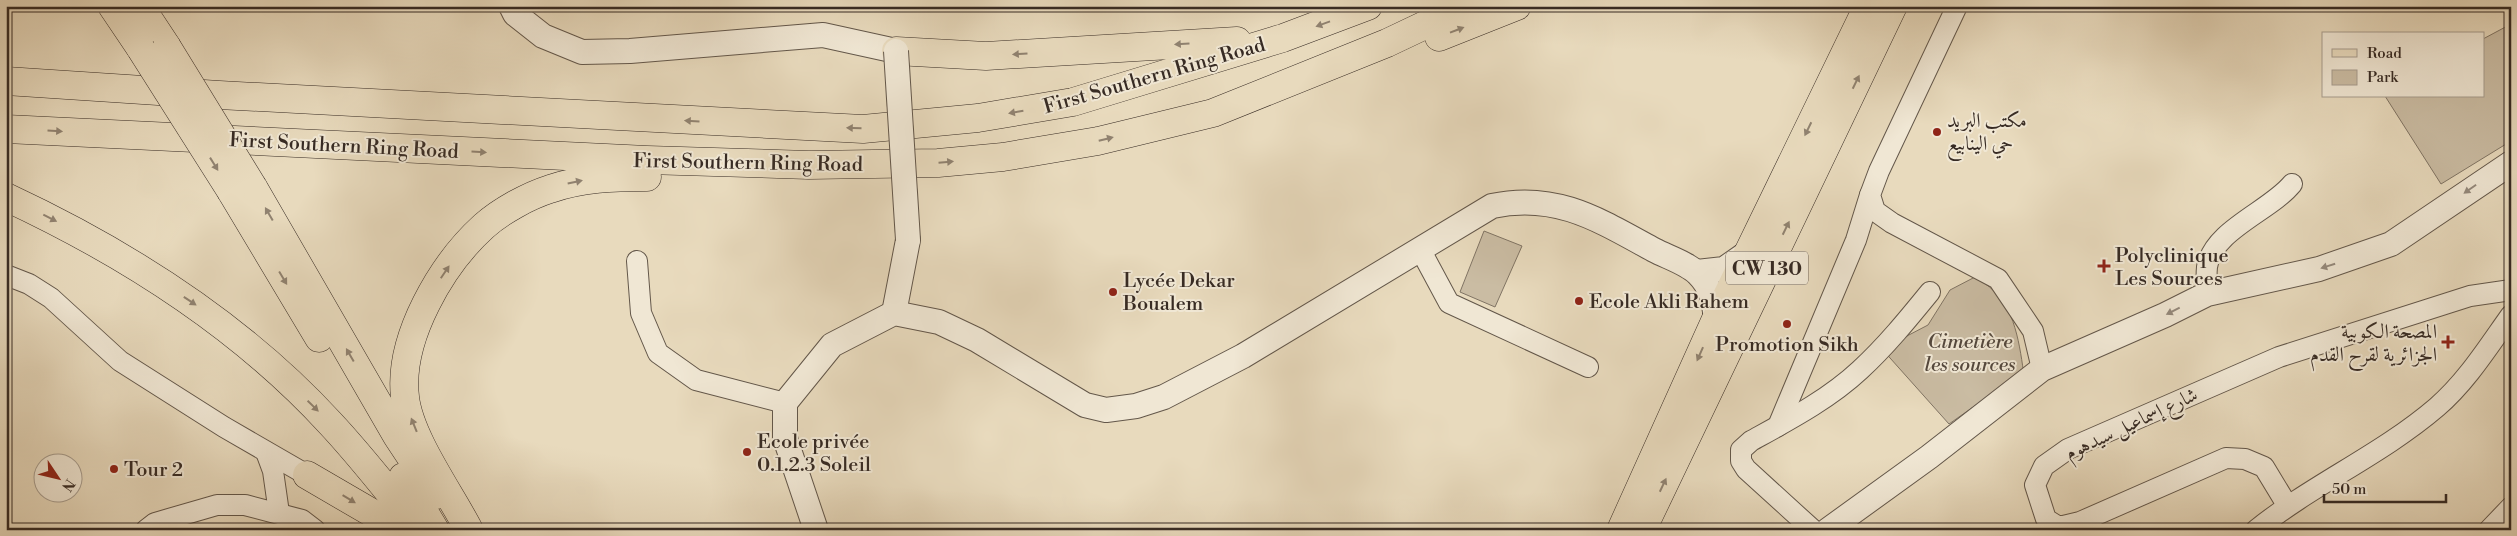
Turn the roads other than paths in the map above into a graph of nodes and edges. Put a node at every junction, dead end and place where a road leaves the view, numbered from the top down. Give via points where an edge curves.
1 (112, 6) edge
2 (140, 6) edge
3 (511, 6) edge
4 (1368, 6) edge
5 (1465, 6) edge
6 (1517, 6) edge
7 (1868, 6) edge
8 (1893, 6) edge
9 (1957, 6) edge
10 (1283, 38) junction
11 (154, 48) junction
12 (896, 52) junction
13 (6, 81) edge
14 (1213, 113) junction
15 (6, 129) edge
16 (2511, 163) edge
17 (809, 165) junction
18 (2292, 184) dead end
19 (242, 189) junction
20 (1870, 195) junction
21 (6, 197) edge
22 (1420, 250) junction
23 (1747, 253) junction
24 (637, 261) dead end
25 (1697, 272) junction
26 (6, 275) edge
27 (2511, 290) edge
28 (1930, 292) dead end
29 (2206, 294) junction
30 (894, 313) junction
31 (2511, 315) edge
32 (1716, 319) junction
33 (1588, 367) dead end
34 (2042, 369) junction
35 (785, 403) junction
36 (1778, 426) junction
37 (266, 452) junction
38 (307, 475) joint
39 (2287, 505) junction
40 (2511, 507) edge
41 (279, 512) junction
42 (146, 530) edge
43 (315, 530) edge
44 (395, 530) edge
45 (420, 530) edge
46 (435, 530) edge
47 (459, 530) edge
48 (469, 530) edge
49 (816, 530) edge
50 (1621, 530) edge
51 (1642, 530) edge
52 (1813, 530) edge
53 (1828, 530) edge
54 (2256, 530) edge
55 (2489, 530) edge

1 - 11 main road
2 - 11 main road
3 - 12 street via 515,14 543,36 582,52 823,35
4 -> 10 main road, First Southern Ring Road
5 - 14 main road, First Southern Ring Road via 1387,43
14 -> 6 main road via 1357,69
7 -> 23 main road, CW 130
51 -> 8 main road, CW 130
9 - 20 street
10 -> 12 main road via 986,56
10 -> 13 main road, First Southern Ring Road via 1073,102 978,118 863,128 249,97
11 - 19 main road, bridge
12 - 30 street, bridge via 908,240
17 -> 14 main road, First Southern Ring Road via 938,163 1003,157 1098,141
15 -> 17 main road, First Southern Ring Road
16 -> 29 street via 2391,244 2319,269
48 -> 17 main road via 421,442 405,398 405,378 414,334 424,310 438,283 470,240 486,225 526,199 572,183 619,177 757,177
18 - 29 street via 2282,197 2227,235 2212,253 2207,266
19 -> 46 main road
47 -> 19 main road
20 - 34 street via 1875,211 1892,223 1998,278 2033,331
20 - 36 street via 1856,240
21 -> 45 main road via 96,242 200,308 282,375 330,423
22 - 25 street via 1492,206 1515,201 1543,202 1572,208 1612,226
22 - 30 street via 1243,356 1164,397 1136,406 1106,410 1085,405 977,340 939,322
22 - 33 street via 1450,303
23 - 25 street via 1724,269
23 - 32 main road, CW 130
24 - 35 street via 641,313 658,353 696,380
25 - 32 street via 1712,294
26 - 37 street via 51,298 120,361
27 - 39 street, شارع إسماعيل سيدهوم via 2470,296 2279,357 2068,449 2044,466 2036,485 2046,519 2059,527 2080,522 2226,458 2245,459 2264,466
28 - 36 street via 1860,370 1819,402
29 -> 34 street
30 - 35 street via 832,345
31 - 39 street via 2468,376 2438,406 2408,430
32 -> 50 main road, CW 130
34 - 53 street via 1930,457
35 - 49 street via 785,438
36 - 52 street via 1745,446 1741,450 1741,461
37 - 38 street
37 - 41 street via 273,471
38 -> 44 main road via 386,521
39 - 54 street
40 - 55 street
41 - 42 street via 245,505 217,506 155,523
41 - 43 street via 302,520

